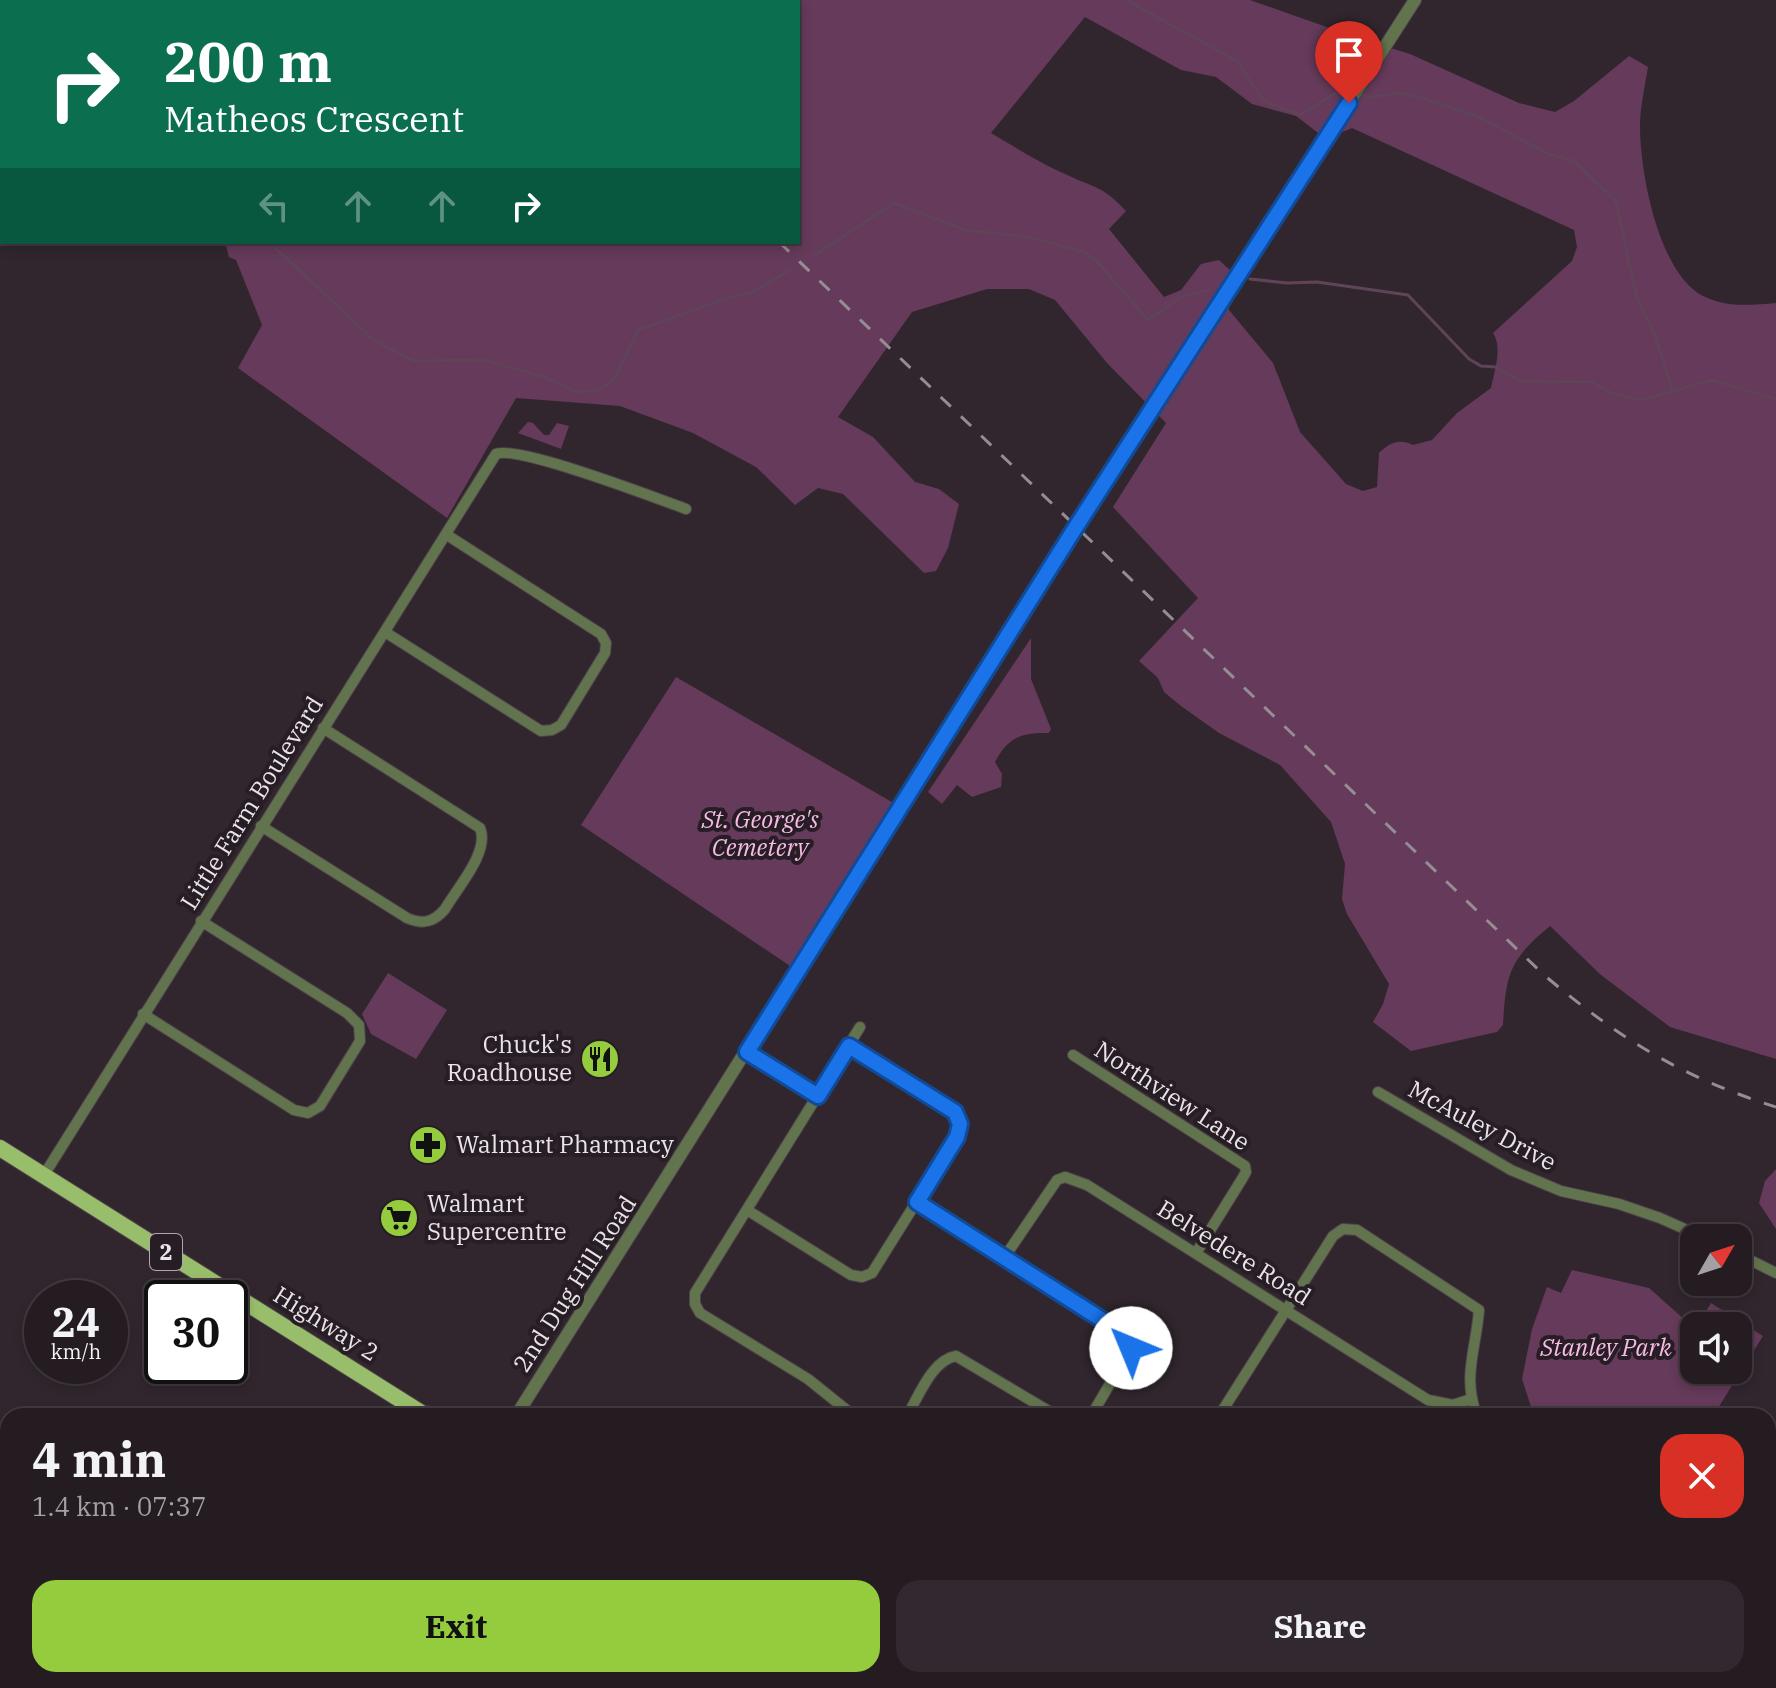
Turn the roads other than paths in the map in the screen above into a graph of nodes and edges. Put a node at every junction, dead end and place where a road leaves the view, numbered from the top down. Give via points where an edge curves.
1 (1415, 0) edge
2 (686, 509) dead end
3 (447, 535) junction
4 (385, 632) junction
5 (323, 728) junction
6 (261, 826) junction
7 (201, 921) junction
8 (143, 1014) junction
9 (860, 1027) dead end
10 (849, 1046) junction
11 (747, 1052) junction
12 (1073, 1055) dead end
13 (1378, 1092) dead end
14 (818, 1096) junction
15 (0, 1148) edge
16 (44, 1175) junction
17 (917, 1202) junction
18 (747, 1210) junction
19 (1680, 1227) edge
20 (1196, 1253) junction
21 (1004, 1258) junction
22 (1752, 1261) edge
23 (1776, 1273) edge
24 (1286, 1309) junction
25 (1471, 1399) junction
26 (417, 1408) edge
27 (521, 1408) edge
28 (844, 1408) edge
29 (912, 1408) edge
30 (1044, 1408) edge
31 (1096, 1408) edge
32 (1224, 1408) edge
33 (1474, 1408) edge

1 - 11 street, 2nd Dug Hill Road via 1064,545
2 - 3 street, Little Farm Boulevard via 511,452 496,454
3 - 4 street, Little Farm Boulevard
3 - 4 street via 601,634 605,653 561,725 541,731
4 - 5 street, Little Farm Boulevard
5 - 6 street, Little Farm Boulevard
5 - 6 street via 480,828 481,851 445,909 432,920 415,922
6 - 7 street, Little Farm Boulevard
7 - 8 street, Little Farm Boulevard
7 - 8 street via 359,1025 360,1041 320,1106 308,1113 294,1110
8 - 16 street, Little Farm Boulevard
9 - 10 street
10 - 14 street
10 - 17 street via 955,1112 960,1124 957,1137
11 - 14 street
11 - 27 street, 2nd Dug Hill Road
12 - 20 street, Northview Lane via 1245,1166
13 - 19 street, McAuley Drive via 1511,1170
14 - 18 street
15 - 16 main road, Highway 2 / 2
16 - 26 main road, Highway 2 / 2
17 - 18 street via 872,1273 862,1277
17 - 21 street
18 - 28 street via 695,1293 695,1304 700,1313 808,1379
20 - 21 street, Belvedere Road via 1087,1185 1065,1177 1057,1180
20 - 24 street, Belvedere Road
21 - 31 street via 1129,1337 1125,1361
22 - 23 street
24 - 25 street, Belvedere Road via 1428,1400 1453,1405
24 - 25 street via 1335,1235 1343,1229 1357,1230 1479,1310 1469,1374
24 - 32 street
25 - 33 street
29 - 30 street via 935,1369 956,1356

